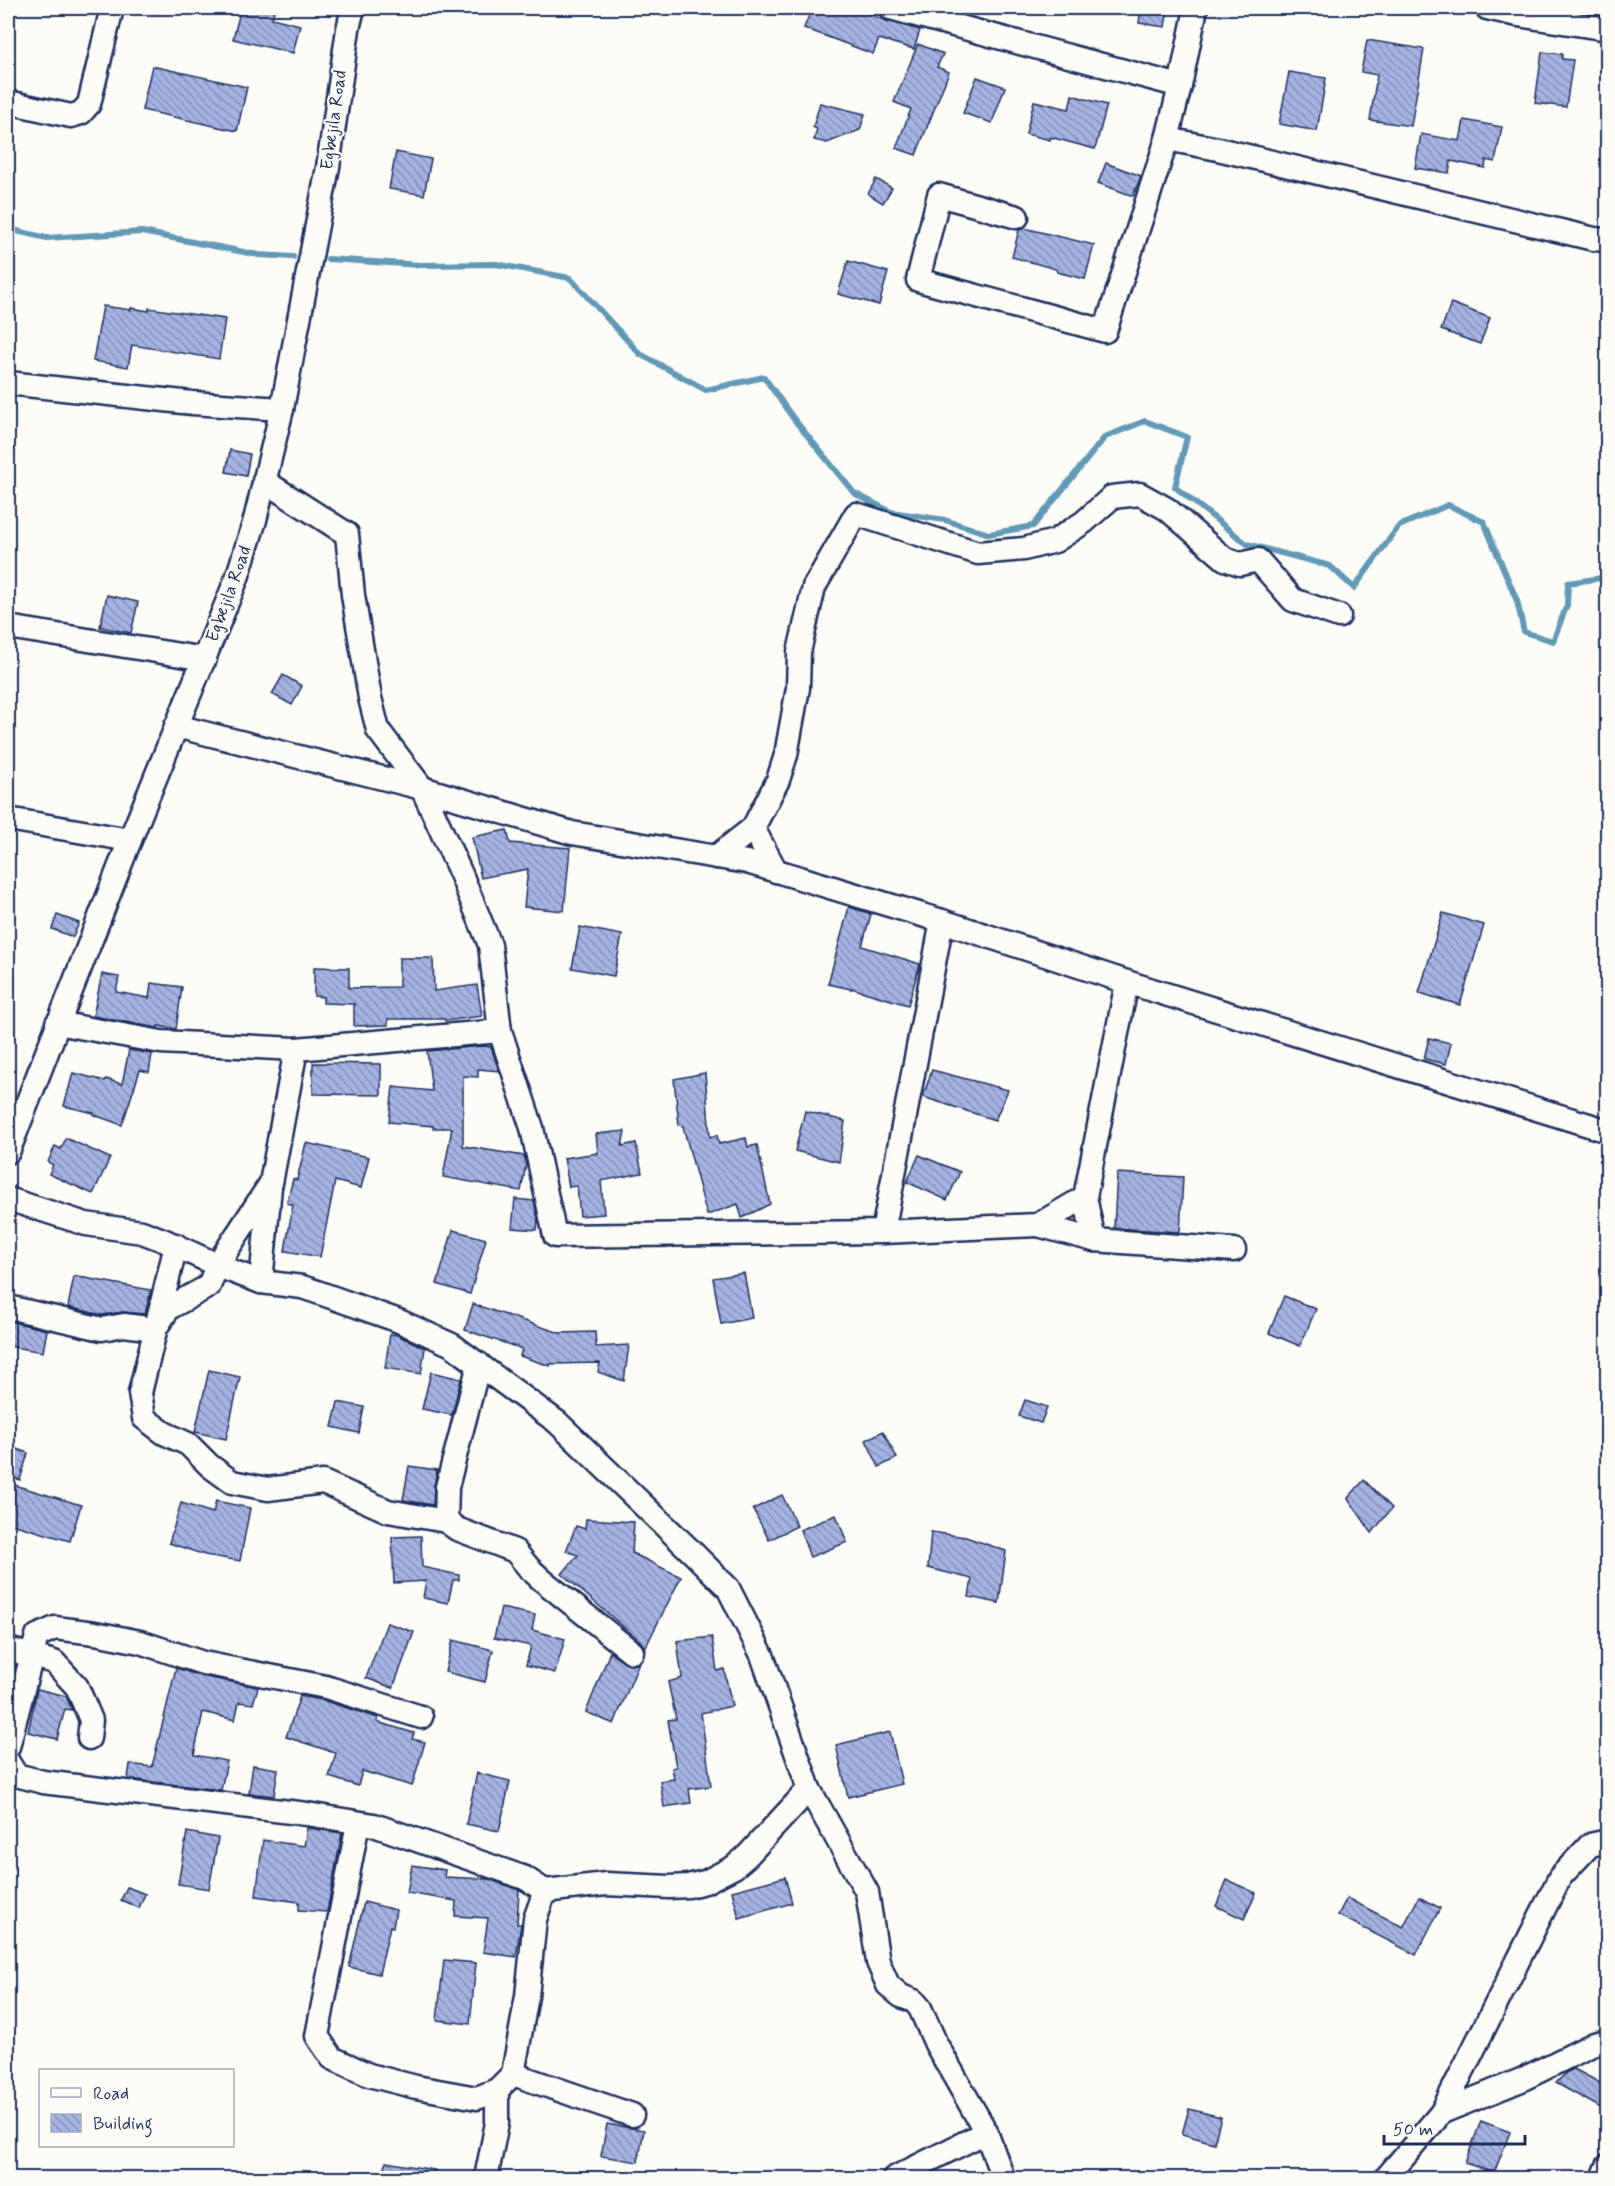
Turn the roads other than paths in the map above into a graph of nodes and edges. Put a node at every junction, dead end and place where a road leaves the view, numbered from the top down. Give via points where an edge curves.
1 (112, 8) edge
2 (353, 8) edge
3 (890, 8) edge
4 (1196, 8) edge
5 (1486, 8) edge
6 (1608, 29) edge
7 (1180, 86) junction
8 (8, 102) edge
9 (1167, 139) junction
10 (1017, 217) dead end
11 (1608, 240) edge
12 (8, 383) edge
13 (282, 409) junction
14 (264, 481) junction
15 (1339, 616) dead end
16 (8, 627) edge
17 (205, 659) junction
18 (176, 726) junction
19 (422, 788) junction
20 (8, 819) edge
21 (753, 828) junction
22 (130, 840) junction
23 (716, 857) junction
24 (776, 871) junction
25 (942, 921) junction
26 (1128, 982) junction
27 (57, 1023) junction
28 (500, 1031) junction
29 (296, 1049) junction
30 (13, 1122) edge
31 (1608, 1131) edge
32 (8, 1152) edge
33 (270, 1183) junction
34 (1085, 1197) junction
35 (8, 1198) edge
36 (1038, 1225) junction
37 (883, 1232) junction
38 (1094, 1240) junction
39 (176, 1245) junction
40 (1234, 1250) dead end
41 (218, 1265) junction
42 (261, 1282) junction
43 (8, 1307) edge
44 (155, 1329) junction
45 (479, 1364) junction
46 (446, 1521) junction
47 (8, 1649) edge
48 (632, 1652) dead end
49 (31, 1655) junction
50 (421, 1717) dead end
51 (89, 1738) dead end
52 (8, 1747) edge
53 (8, 1762) edge
54 (809, 1789) junction
55 (358, 1823) junction
56 (1608, 1841) edge
57 (544, 1891) junction
58 (1608, 2041) edge
59 (513, 2074) junction
60 (497, 2090) junction
61 (1442, 2112) junction
62 (632, 2115) dead end
63 (986, 2132) junction
64 (1608, 2166) edge
65 (486, 2178) edge
66 (894, 2178) edge
67 (1003, 2178) edge
68 (1386, 2178) edge
69 (1603, 2178) edge

1 - 8 street via 89,104 81,113 71,116
2 - 13 street, Egbejila Road via 328,167
3 - 7 street
4 - 7 street
5 - 6 street
7 - 9 street
9 - 10 street via 1105,332 918,280 939,195
9 - 11 street
12 - 13 street
13 - 14 street, Egbejila Road
14 - 17 street, Egbejila Road via 237,578
14 - 19 street via 347,534 355,607 378,730
15 - 21 street via 1293,600 1258,560 1240,564 1225,559 1167,509 1140,494 1112,497 1055,541 978,554 855,514 814,587 800,652 786,755 778,780
16 - 17 street
17 - 18 street, Egbejila Road
18 - 19 street
18 - 22 street, Egbejila Road
19 - 23 street via 572,833
19 - 28 street via 490,945
20 - 22 street
21 - 23 street
21 - 24 street
22 - 27 street, Egbejila Road
23 - 24 street
24 - 25 street
25 - 26 street
25 - 37 street
26 - 31 street
26 - 34 street
27 - 29 street via 160,1042
27 - 30 street, Egbejila Road
28 - 29 street
28 - 37 street via 532,1128 555,1236
29 - 33 street
30 - 32 street, Egbejila Road
33 - 41 street
33 - 42 street
34 - 36 street
34 - 38 street
35 - 39 street via 86,1224 142,1232
36 - 37 street
36 - 38 street
38 - 40 street
39 - 41 street
39 - 44 street
41 - 42 street
41 - 44 street via 209,1286 169,1308
42 - 45 street via 303,1287 399,1321 452,1345
43 - 44 street via 102,1329 123,1325
44 - 46 street via 140,1393 144,1418 188,1444 210,1467 232,1482 268,1489 323,1482 388,1511
45 - 46 street via 447,1487
45 - 54 street via 557,1422 728,1588 762,1655
46 - 48 street via 515,1551 536,1574
47 - 49 street
49 - 50 street via 37,1636 55,1628 95,1633 140,1642 203,1663 326,1687
49 - 51 street via 54,1662 77,1687 91,1720
49 - 52 street
53 - 55 street via 16,1775 43,1782
54 - 57 street via 747,1856 705,1882 669,1887 606,1884
54 - 63 street via 867,1892 878,1962 888,1985 920,2008
55 - 57 street via 388,1829 525,1878
55 - 60 street via 317,2036 332,2058 369,2075 477,2098
56 - 61 street via 1590,1845 1560,1877
57 - 59 street via 535,1919
58 - 61 street
59 - 60 street
59 - 62 street
60 - 65 street via 497,2123
61 - 68 street
63 - 66 street
63 - 67 street
64 - 69 street

